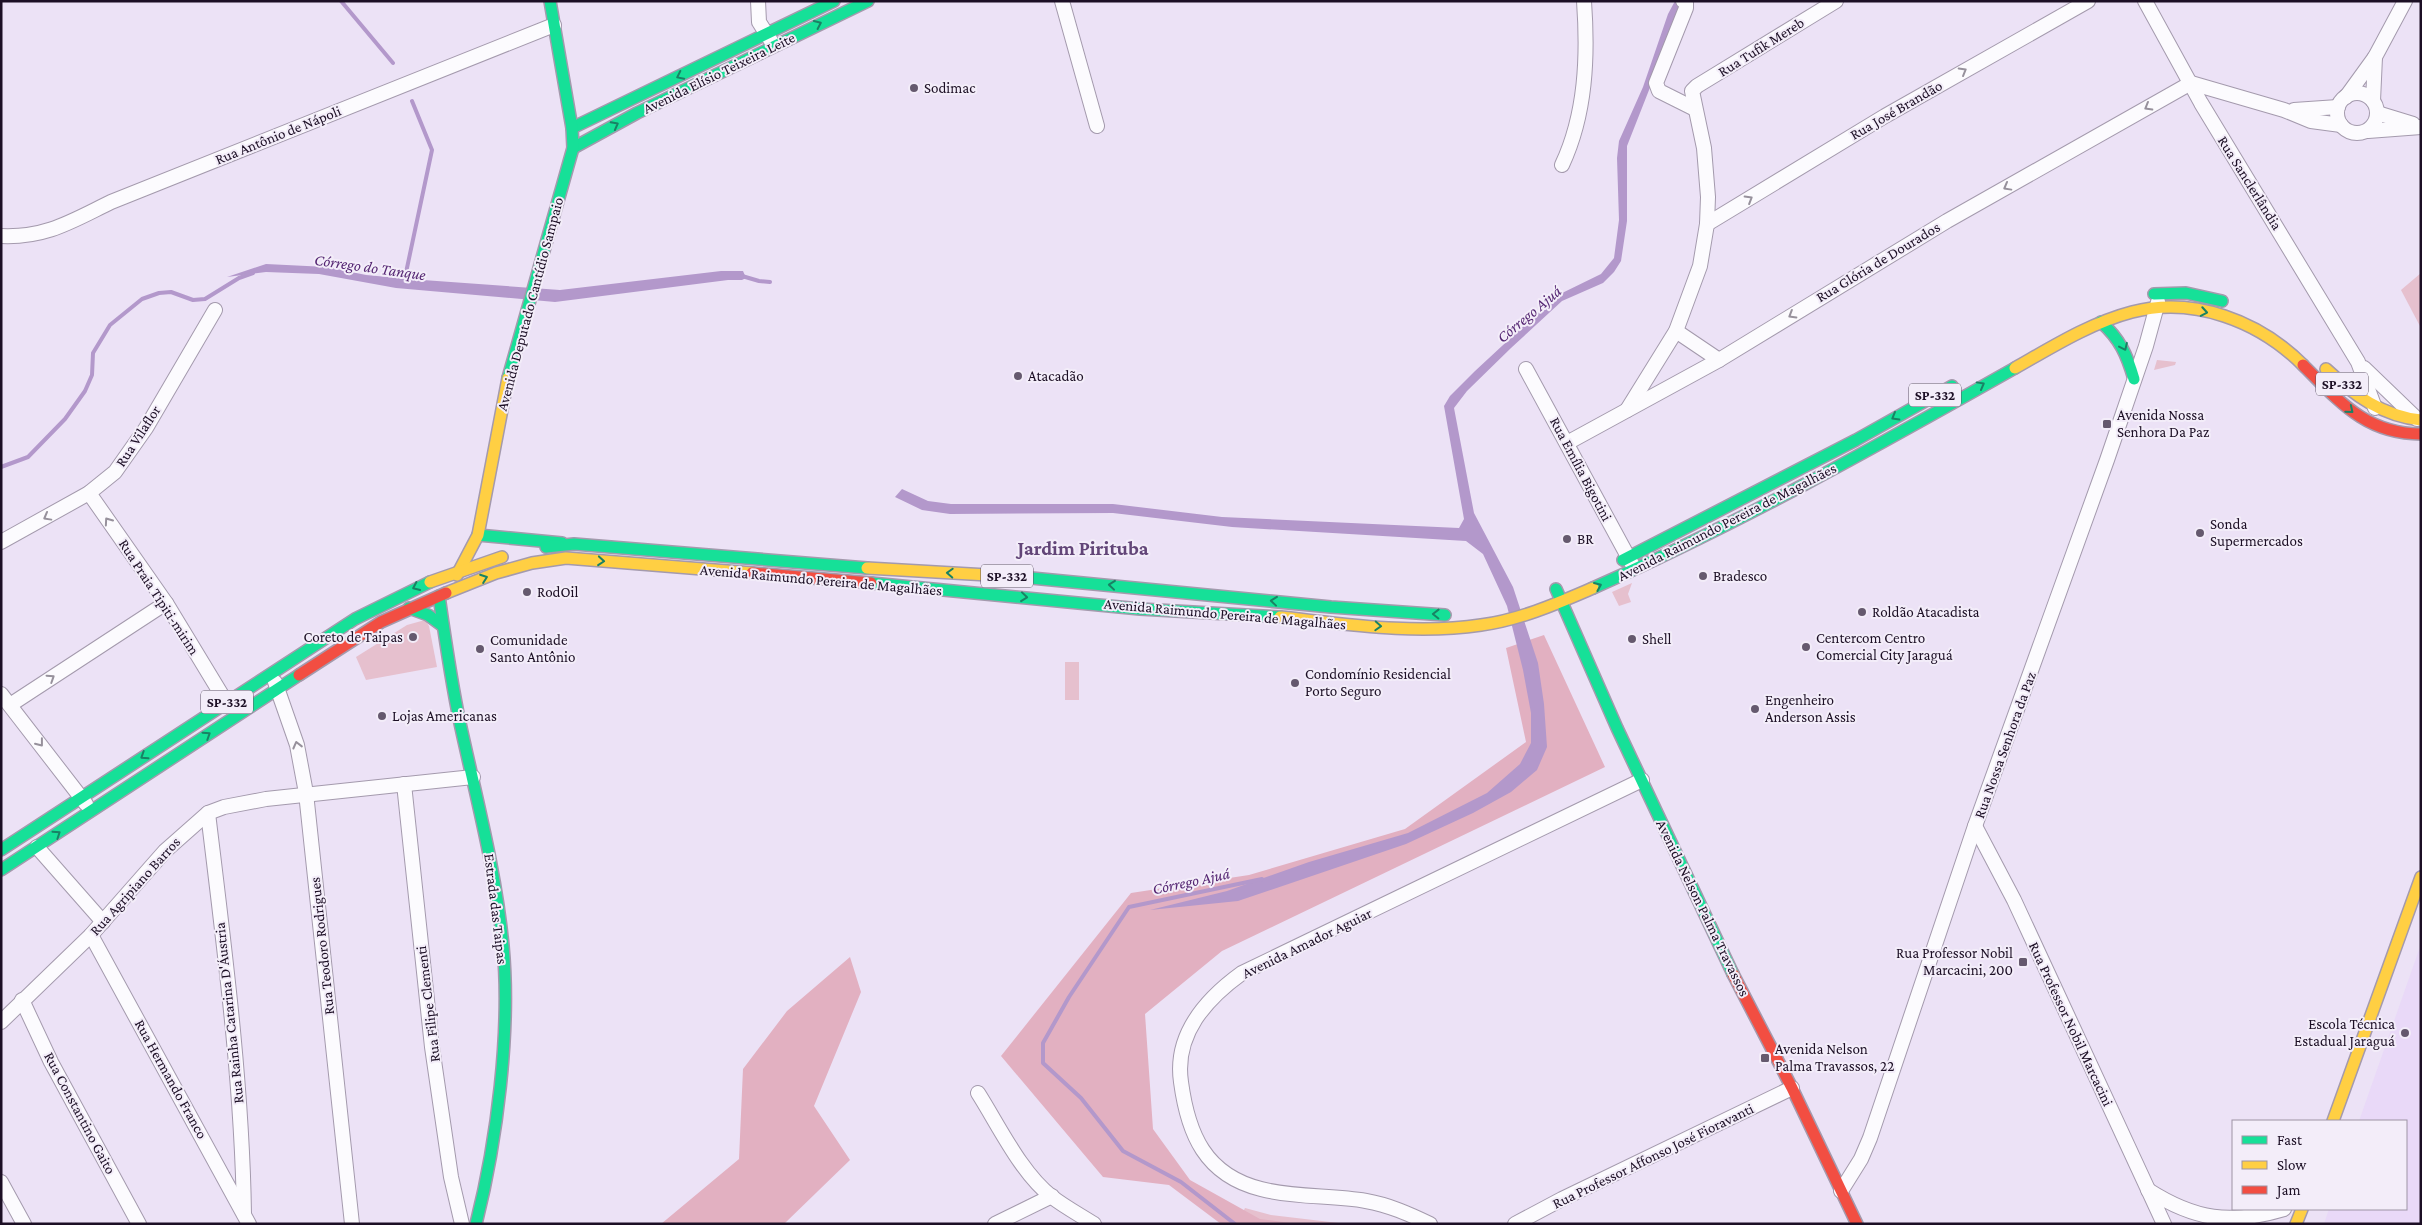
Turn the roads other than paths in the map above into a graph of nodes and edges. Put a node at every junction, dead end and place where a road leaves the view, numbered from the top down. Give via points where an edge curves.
1 (550, 1) edge
2 (758, 1) edge
3 (834, 1) edge
4 (868, 1) edge
5 (1062, 1) edge
6 (1584, 1) edge
7 (1836, 1) edge
8 (2088, 1) edge
9 (2145, 1) edge
10 (2405, 1) edge
11 (1684, 5) edge
12 (554, 25) junction
13 (766, 34) junction
14 (774, 46) junction
15 (2374, 57) junction
16 (2191, 83) junction
17 (1693, 102) junction
18 (2342, 102) junction
19 (2375, 107) junction
20 (2284, 110) junction
21 (2340, 124) junction
22 (1096, 126) dead end
23 (2421, 127) edge
24 (572, 128) junction
25 (2368, 131) junction
26 (572, 148) junction
27 (1562, 164) dead end
28 (1707, 224) junction
29 (1, 236) edge
30 (2160, 294) junction
31 (2140, 296) dead end
32 (2233, 304) dead end
33 (2156, 308) junction
34 (215, 310) dead end
35 (2077, 320) dead end
36 (2100, 322) junction
37 (2060, 329) dead end
38 (1676, 331) junction
39 (1718, 360) junction
40 (2317, 361) dead end
41 (2358, 362) junction
42 (1526, 369) dead end
43 (1965, 379) dead end
44 (2134, 379) junction
45 (2376, 408) junction
46 (1626, 410) junction
47 (2419, 420) edge
48 (2421, 434) edge
49 (1568, 443) junction
50 (89, 493) junction
51 (478, 535) junction
52 (1, 542) edge
53 (574, 544) junction
54 (1632, 564) junction
55 (1613, 565) dead end
56 (461, 569) junction
57 (1555, 589) dead end
58 (439, 596) junction
59 (1560, 602) junction
60 (166, 604) junction
61 (409, 608) junction
62 (1455, 615) dead end
63 (443, 626) junction
64 (272, 673) junction
65 (279, 690) junction
66 (6, 699) edge
67 (226, 702) junction
68 (473, 777) junction
69 (142, 778) junction
70 (1642, 780) junction
71 (404, 784) junction
72 (306, 793) junction
73 (81, 797) junction
74 (91, 810) junction
75 (208, 814) junction
76 (1975, 826) junction
77 (37, 847) junction
78 (1, 850) edge
79 (1, 870) edge
80 (2421, 877) edge
81 (2417, 896) edge
82 (103, 922) junction
83 (91, 935) junction
84 (22, 1000) junction
85 (1, 1022) edge
86 (1792, 1088) junction
87 (978, 1093) dead end
88 (2333, 1120) edge
89 (1, 1182) edge
90 (2148, 1189) junction
91 (1841, 1191) junction
92 (1052, 1196) junction
93 (2281, 1210) edge
94 (2302, 1210) edge
95 (247, 1219) edge
96 (24, 1224) edge
97 (139, 1224) edge
98 (352, 1224) edge
99 (462, 1224) edge
100 (476, 1224) edge
101 (995, 1224) edge
102 (1094, 1224) edge
103 (1430, 1224) edge
104 (1515, 1224) edge
105 (1857, 1224) edge
106 (2164, 1224) edge
107 (2296, 1224) edge

1 - 12 main road, Avenida Deputado Cantídio Sampaio
2 - 13 street via 759,22
3 - 13 main road, Avenida Elísio Teixeira Leite
14 -> 4 main road, Avenida Elísio Teixeira Leite
5 - 22 street
6 - 27 street via 1582,102 1579,123
7 - 17 street, Rua Tufik Mereb via 1697,86 1692,91
28 -> 8 street, Rua José Brandão via 1885,116
9 - 16 street, Rua Sanclerlândia
10 - 15 street
11 - 17 street via 1656,83 1659,92
12 - 24 main road, Avenida Deputado Cantídio Sampaio
12 - 29 street, Rua Antônio de Nápoli via 110,202 51,231
13 - 14 street
13 -> 24 main road, Avenida Elísio Teixeira Leite
26 -> 14 main road, Avenida Elísio Teixeira Leite
15 - 18 street
15 - 19 street
16 - 20 street
16 -> 39 street, Rua Glória de Dourados via 1947,221
16 - 41 street, Rua Sanclerlândia
17 - 28 street via 1706,172
18 - 19 street via 2357,93 2363,94
18 - 20 street via 2314,111
18 - 21 street via 2338,116
19 - 23 street
19 - 25 street via 2376,120
20 - 21 street via 2311,121
21 - 25 street via 2349,132
23 - 25 street
24 - 26 main road, Avenida Deputado Cantídio Sampaio
26 - 51 main road, Avenida Deputado Cantídio Sampaio via 500,412
28 - 38 street via 1700,266
30 - 31 main road
30 - 32 main road via 2186,293
30 - 33 street, Rua Nossa Senhora da Paz
33 - 36 main road, Avenida Raimundo Pereira de Magalhães / SP-332
33 - 44 street, Rua Nossa Senhora da Paz
33 -> 48 main road, Avenida Raimundo Pereira de Magalhães / SP-332 via 2208,312 2250,325 2289,351 2355,415 2392,432
34 - 50 street, Rua Vilaflor via 129,454 115,472
35 - 37 main road
36 -> 44 main road via 2124,345
54 -> 36 main road, Avenida Raimundo Pereira de Magalhães / SP-332 via 1757,510
38 - 39 street
38 - 46 street
39 - 46 street, Rua Glória de Dourados
40 - 45 main road, SP-332
41 - 45 street, Rua Sanclerlândia
41 - 47 street, Rua Sanclerlândia
42 - 49 street, Rua Emília Bigotini
43 -> 54 main road, Avenida Raimundo Pereira de Magalhães / SP-332
44 - 76 street, Rua Nossa Senhora da Paz
45 - 47 main road, SP-332 via 2390,415
46 - 49 street, Rua Glória de Dourados
49 - 54 street, Rua Emília Bigotini
50 -> 52 street, Rua Vilaflor
60 -> 50 street, Rua Praia Tipiti-mirim
51 - 53 main road
51 - 56 main road, Avenida Deputado Cantídio Sampaio
53 - 56 main road, Avenida Raimundo Pereira de Magalhães / SP-332 via 518,553
62 -> 53 main road, Avenida Raimundo Pereira de Magalhães / SP-332 via 1331,607 1040,578 834,566
54 - 55 main road, Avenida Raimundo Pereira de Magalhães / SP-332
59 -> 54 main road, Avenida Raimundo Pereira de Magalhães / SP-332
56 - 58 main road, Avenida Deputado Cantídio Sampaio
56 -> 64 main road, Avenida Raimundo Pereira de Magalhães / SP-332 via 363,614
57 - 59 main road, Avenida Nelson Palma Travassos
58 -> 59 main road, Avenida Raimundo Pereira de Magalhães / SP-332 via 500,572 566,558 1361,625 1453,629 1504,621
58 - 61 main road, Avenida Raimundo Pereira de Magalhães / SP-332
58 - 63 main road, Estrada das Taipas
59 - 70 main road, Avenida Nelson Palma Travassos
66 -> 60 street
60 - 67 street, Rua Praia Tipiti-mirim
61 - 63 main road
61 - 65 main road, Avenida Raimundo Pereira de Magalhães / SP-332 via 381,622
63 - 68 main road, Estrada das Taipas
64 - 65 street, Rua Teodoro Rodrigues
64 - 67 main road, Avenida Raimundo Pereira de Magalhães / SP-332
69 -> 65 main road, Avenida Raimundo Pereira de Magalhães / SP-332
72 -> 65 street, Rua Teodoro Rodrigues via 297,745
66 -> 73 street
67 - 69 main road via 218,717 163,754
67 -> 73 main road, Avenida Raimundo Pereira de Magalhães / SP-332
68 - 71 street, Rua Agripiano Barros
68 - 100 main road, Estrada das Taipas via 496,889 505,988 504,1046 497,1103
69 - 74 main road, Avenida Raimundo Pereira de Magalhães / SP-332
70 - 86 main road, Avenida Nelson Palma Travassos via 1719,948
70 - 103 street, Avenida Amador Aguiar via 1242,973 1218,990 1200,1010 1182,1051 1180,1076 1186,1114 1199,1146 1216,1167 1261,1190 1366,1201 1400,1209
71 - 72 street, Rua Agripiano Barros
71 - 99 street, Rua Filipe Clementi via 432,1047 451,1177
72 - 75 street, Rua Agripiano Barros via 236,804
72 - 98 street, Rua Teodoro Rodrigues
73 - 74 street
73 - 78 main road, Avenida Raimundo Pereira de Magalhães / SP-332
77 -> 74 main road, Avenida Raimundo Pereira de Magalhães / SP-332
75 - 82 street, Rua Agripiano Barros via 165,851
75 - 95 street, Rua Rainha Catarina D'Áustria via 238,1099
76 - 90 street, Rua Professor Nobil Marcacini via 2014,900
76 - 91 street, Rua Nossa Senhora da Paz via 1870,1138 1862,1159
77 - 79 main road, Avenida Raimundo Pereira de Magalhães / SP-332
77 - 82 street
80 - 81 main road
81 - 88 main road
82 - 83 street, Rua Agripiano Barros
83 - 84 street, Rua Agripiano Barros
83 - 95 street, Rua Hermando Franco
84 - 85 street, Rua Agripiano Barros
84 - 97 street, Rua Constantino Gaito
86 - 91 main road, Avenida Nelson Palma Travassos
86 - 104 street, Rua Professor Affonso José Fioravanti
87 - 92 street via 1026,1169
89 - 96 street
90 - 93 street via 2177,1208 2209,1222 2252,1220
90 - 106 street, Rua Professor Nobil Marcacini
91 - 105 main road, Avenida Nelson Palma Travassos
92 - 101 street
92 - 102 street
94 - 107 main road

